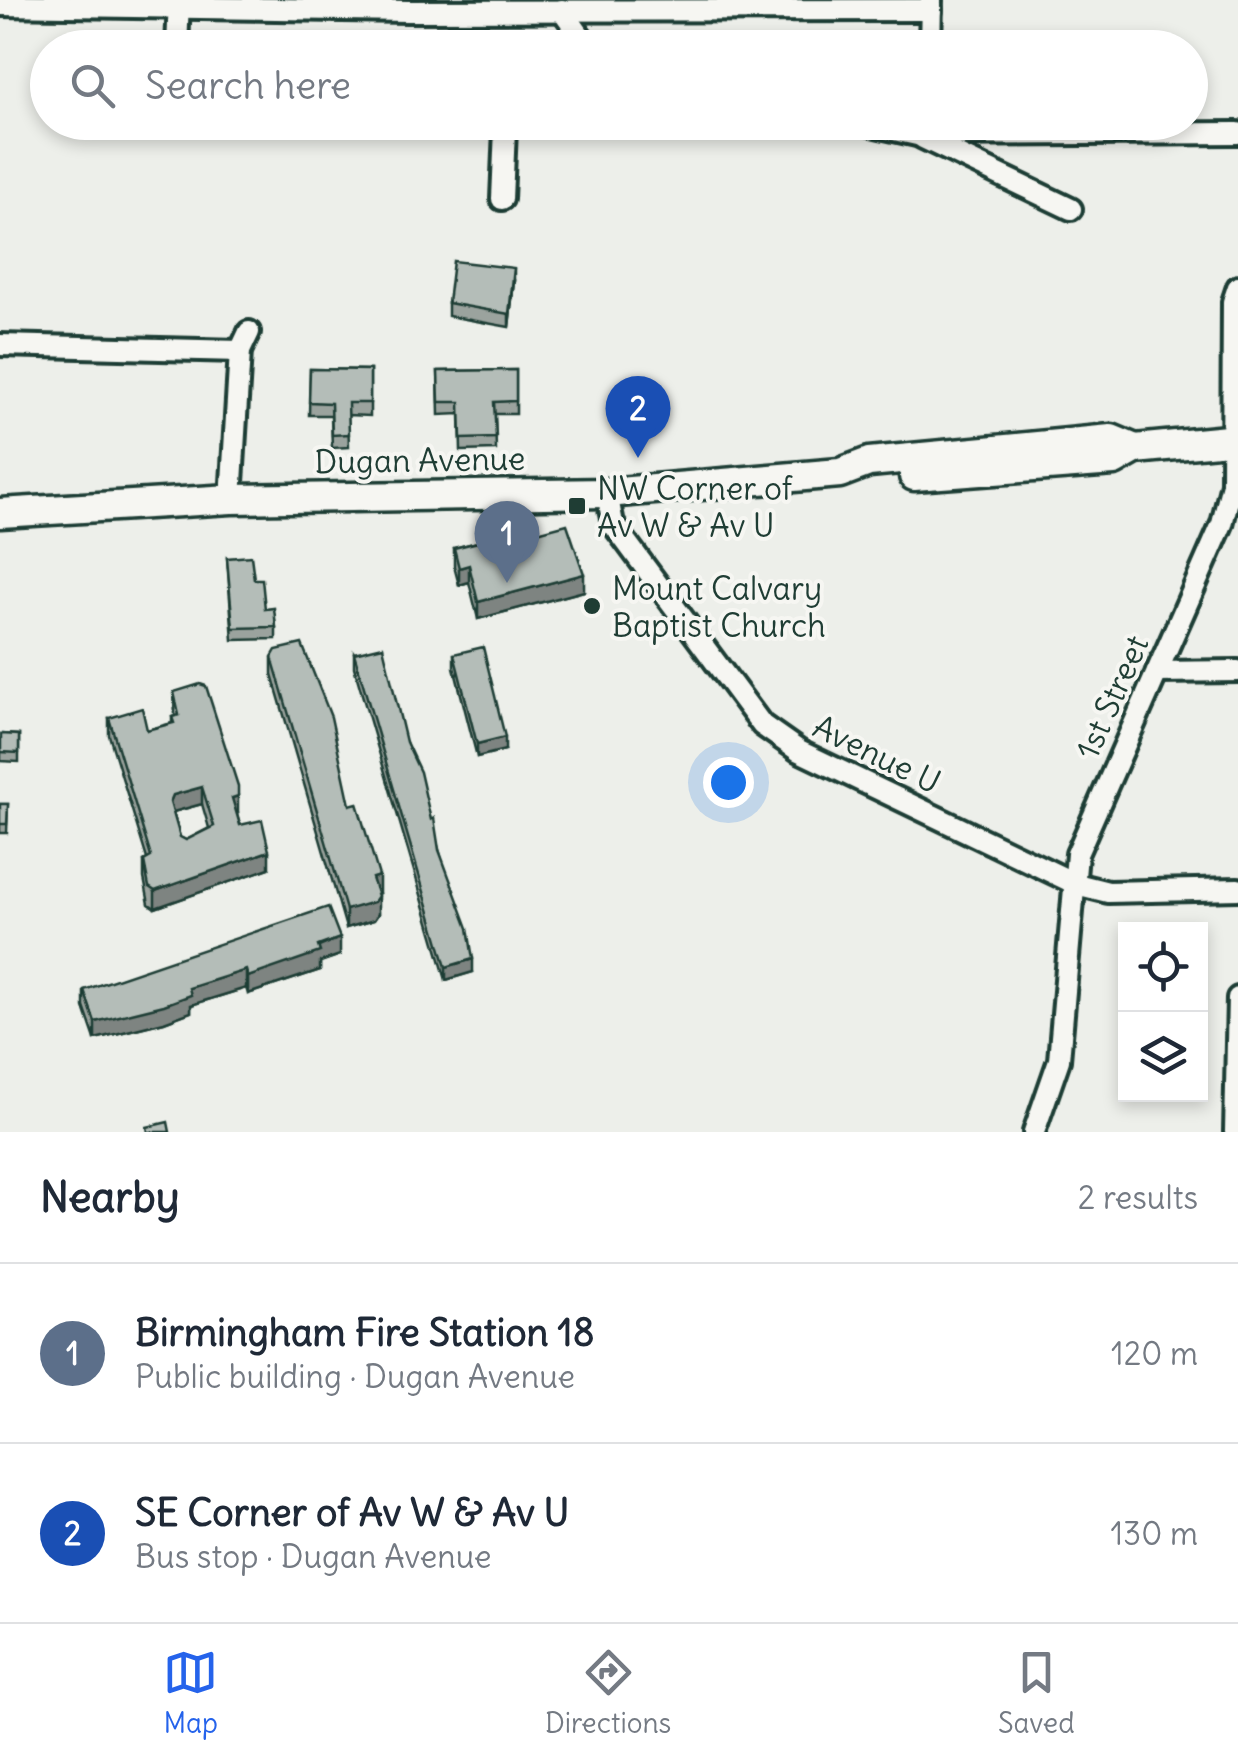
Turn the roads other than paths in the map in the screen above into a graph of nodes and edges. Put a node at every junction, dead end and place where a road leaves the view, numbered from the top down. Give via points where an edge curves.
1 (179, 4) edge
2 (0, 5) edge
3 (931, 5) edge
4 (408, 6) edge
5 (562, 10) junction
6 (178, 30) edge
7 (576, 30) edge
8 (930, 30) edge
9 (1208, 133) edge
10 (1238, 133) edge
11 (505, 140) edge
12 (941, 140) edge
13 (502, 199) dead end
14 (1071, 209) dead end
15 (1238, 288) edge
16 (0, 345) edge
17 (1236, 441) edge
18 (606, 493) junction
19 (231, 499) junction
20 (0, 512) edge
21 (1157, 672) junction
22 (1238, 672) edge
23 (1076, 884) junction
24 (1238, 889) edge
25 (1238, 998) edge
26 (1034, 1132) edge
27 (1236, 1132) edge

1 - 2 street
1 - 4 street
1 - 6 street
3 - 5 street
3 - 8 street
4 - 5 street
5 - 7 street
9 - 10 street
11 - 13 street
12 - 14 street
15 - 17 street, 1st Street
16 - 19 street via 244,342
17 - 18 main road, Dugan Avenue via 1135,449 1114,461 870,480 840,473
17 - 21 street, 1st Street via 1222,524
18 - 19 main road, Dugan Avenue
18 - 23 street, Avenue U via 613,524 762,725 799,751
19 - 20 main road, Dugan Avenue
21 - 22 street
21 - 23 street, 1st Street via 1077,854
23 - 24 street, Avenue U via 1108,892
23 - 26 street, 1st Street via 1059,1060
25 - 27 street

